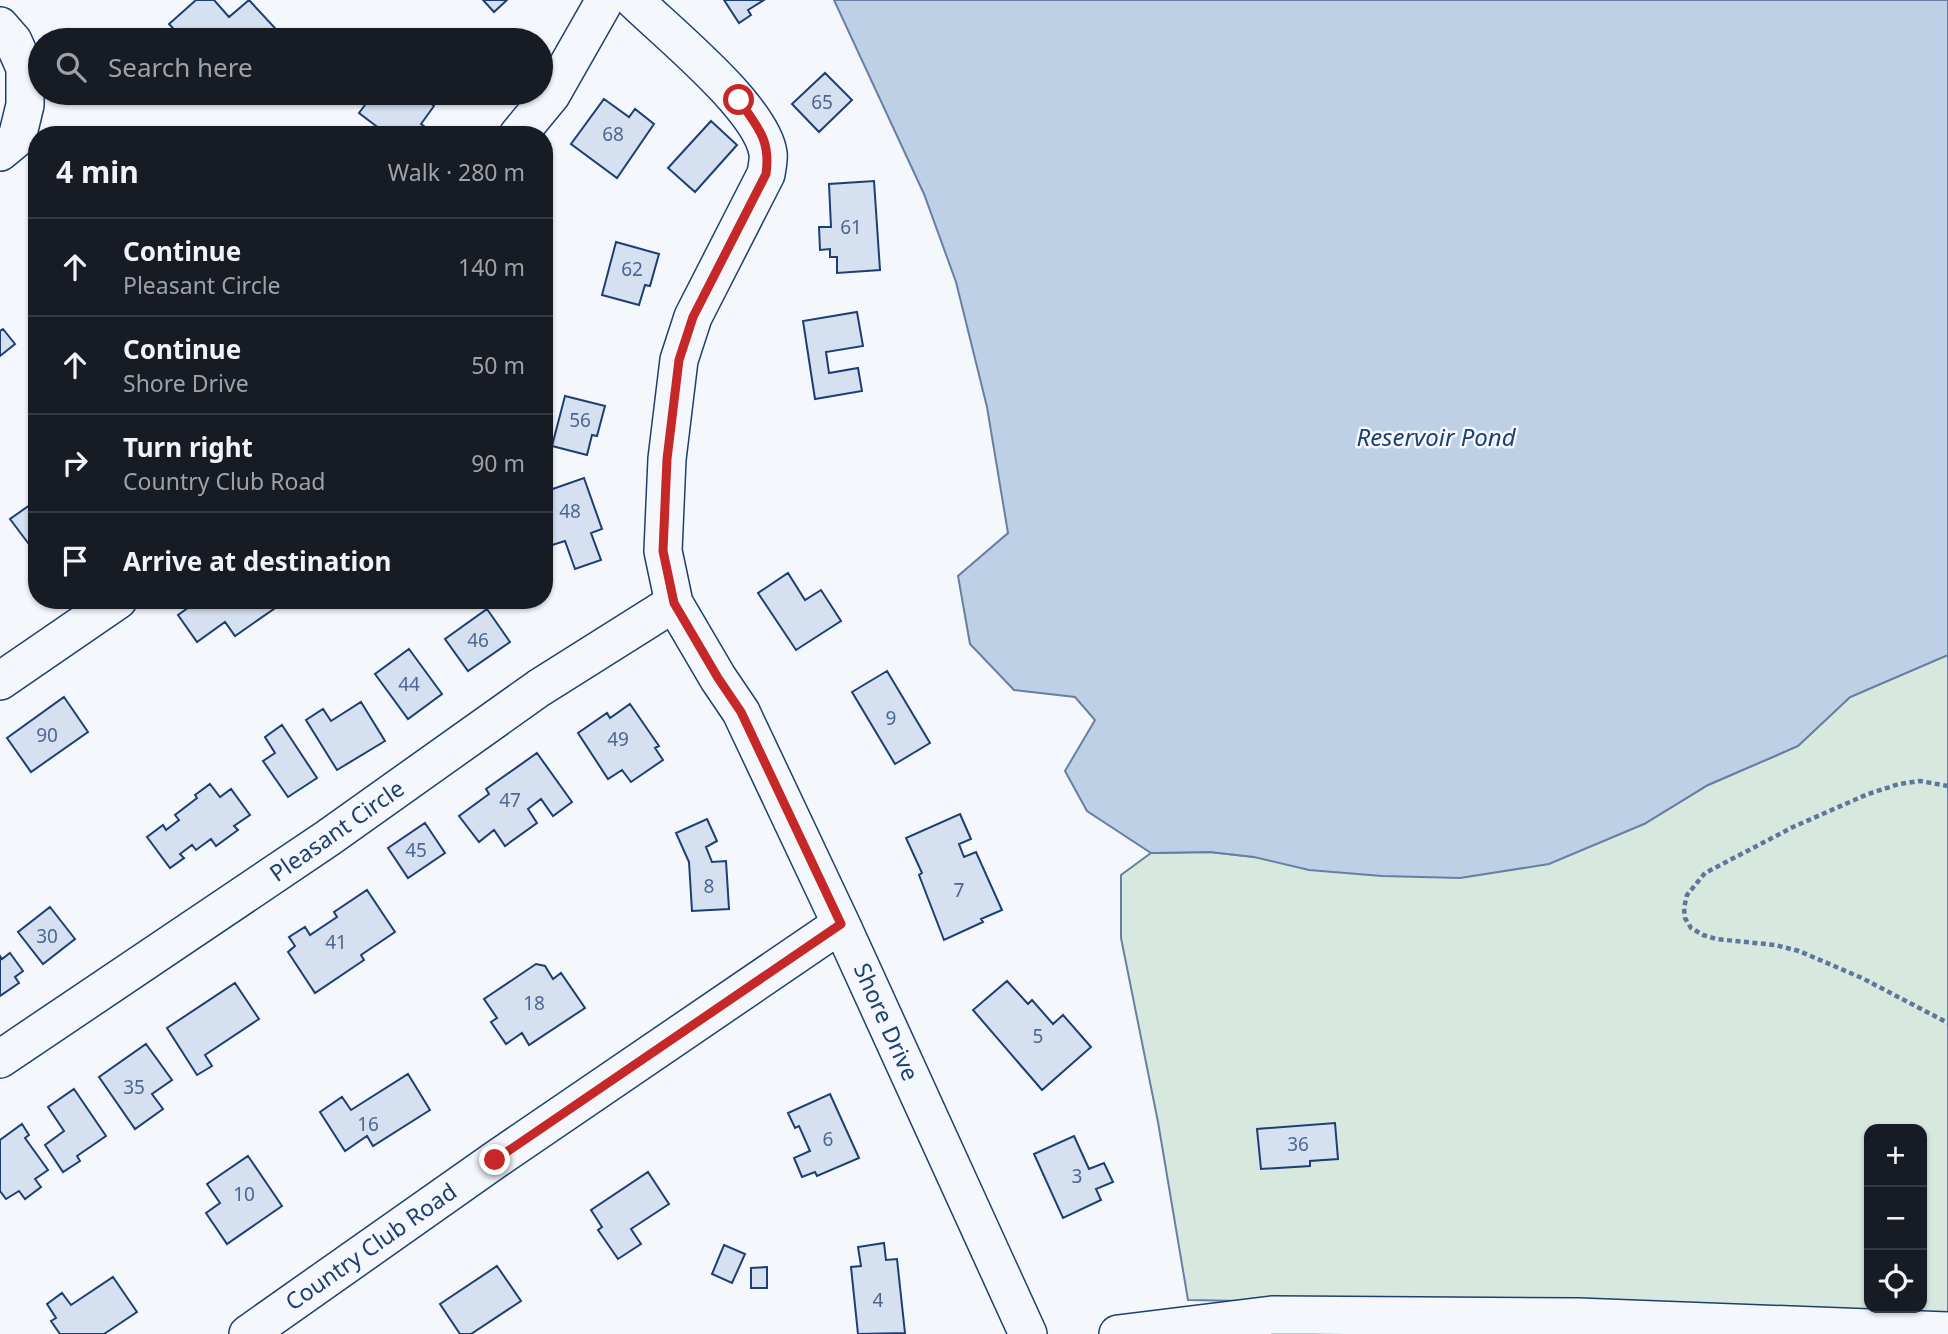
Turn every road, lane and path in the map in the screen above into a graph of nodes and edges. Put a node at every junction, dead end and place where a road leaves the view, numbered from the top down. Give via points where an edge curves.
1 (605, 0) edge
2 (634, 0) edge
3 (0, 26) edge
4 (553, 91) edge
5 (543, 105) edge
6 (525, 126) edge
7 (0, 152) edge
8 (674, 603) junction
9 (105, 609) edge
10 (0, 681) edge
11 (1948, 786) edge
12 (841, 924) junction
13 (1948, 1023) edge
14 (0, 1059) edge
15 (1948, 1331) edge
16 (248, 1334) edge
17 (1028, 1334) edge
18 (1118, 1334) edge

1 - 4 street
2 - 8 street via 739,100 769,155 766,174 693,317 679,360 667,459 663,551
3 - 7 street via 25,68 25,106 17,138
5 - 6 street
8 - 12 street, Shore Drive via 741,712
8 - 14 street, Pleasant Circle via 540,688 328,838
9 - 10 street
11 - 13 path via 1899,783 1793,827 1704,873 1687,895 1684,908 1691,928 1703,935 1798,951
12 - 16 street, Country Club Road
12 - 17 street, Shore Drive
15 - 18 street via 1578,1317 1272,1315

